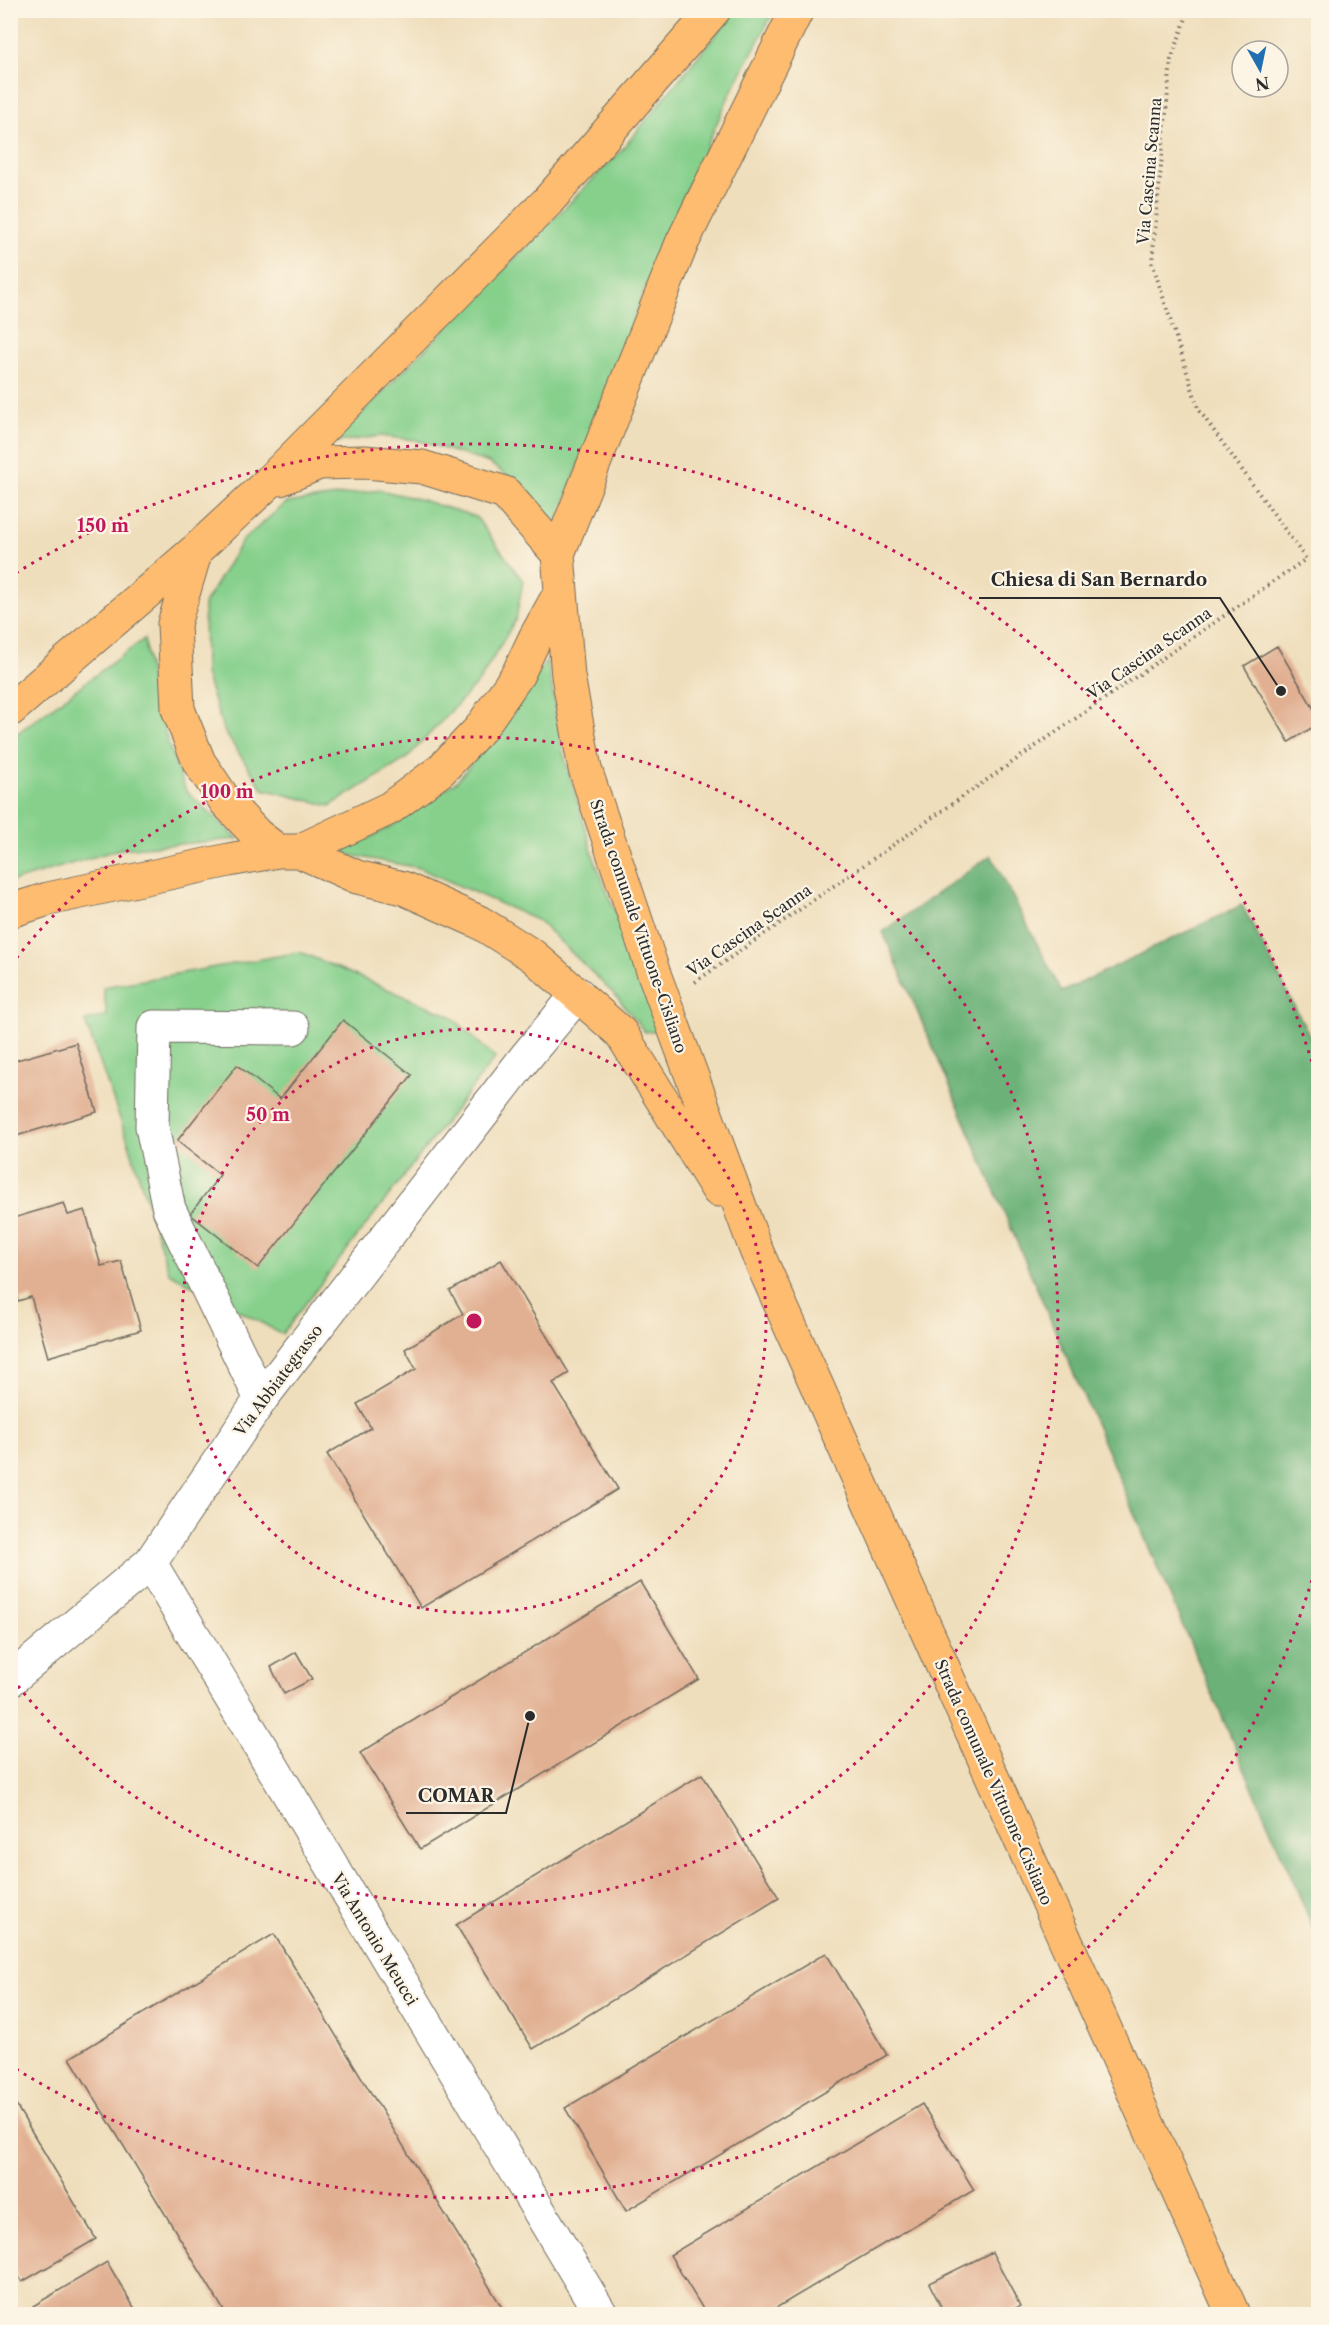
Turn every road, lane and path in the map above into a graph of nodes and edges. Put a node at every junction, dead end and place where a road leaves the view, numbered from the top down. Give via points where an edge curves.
1 (714, 10) edge
2 (796, 10) edge
3 (1190, 10) edge
4 (268, 483) junction
5 (196, 550) junction
6 (558, 554) junction
7 (561, 591) junction
8 (10, 710) edge
9 (289, 851) junction
10 (10, 911) edge
11 (578, 994) junction
12 (665, 1003) junction
13 (293, 1028) dead end
14 (756, 1250) junction
15 (261, 1399) junction
16 (150, 1563) junction
17 (10, 1680) edge
18 (601, 2314) edge
19 (1233, 2314) edge

1 - 4 main road via 547,202
2 - 6 main road via 682,243
3 - 12 path, Via Cascina Scanna via 1171,60 1152,262 1199,410 1306,560
4 - 5 main road
4 - 6 main road via 318,463 422,467 505,493
5 - 8 main road
5 - 9 main road, Strada comunale Vittuone-Cisliano via 174,624 178,709 199,762 226,802 256,835
6 - 7 main road, Strada comunale Vittuone-Cisliano
7 - 9 main road via 518,674 480,729 441,770 390,808
7 - 12 main road, Strada comunale Vittuone-Cisliano via 568,676 585,769
9 - 10 main road via 59,896
9 - 11 main road, Strada comunale Vittuone-Cisliano via 357,877 404,888 479,922 533,956
11 - 14 main road, Strada comunale Vittuone-Cisliano via 621,1033
11 - 15 street, Via Abbiategrasso
12 - 14 main road, Strada comunale Vittuone-Cisliano
13 - 15 street via 154,1027 152,1127 170,1209
14 - 19 main road, Strada comunale Vittuone-Cisliano
15 - 16 street, Via Abbiategrasso
16 - 17 street, Via Abbiategrasso
16 - 18 street, Via Antonio Meucci

